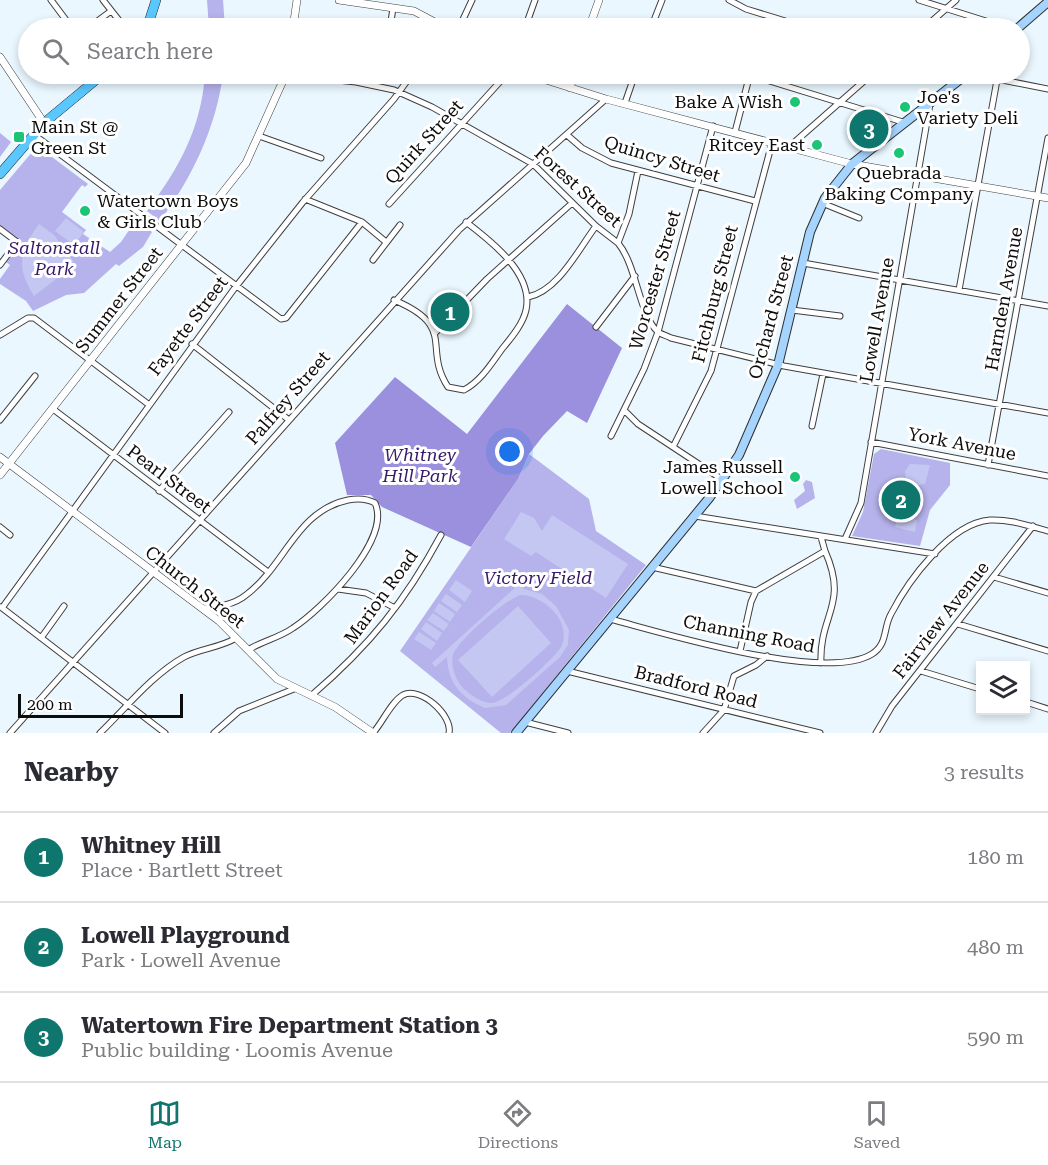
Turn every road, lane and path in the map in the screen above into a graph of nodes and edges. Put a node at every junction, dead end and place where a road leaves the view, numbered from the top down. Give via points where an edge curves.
1 (51, 0) edge
2 (103, 0) edge
3 (156, 0) edge
4 (297, 0) edge
5 (339, 0) edge
6 (472, 0) edge
7 (535, 0) edge
8 (662, 0) edge
9 (729, 0) edge
10 (919, 0) edge
11 (956, 0) edge
12 (597, 1) edge
13 (1048, 2) edge
14 (393, 8) junction
15 (947, 8) junction
16 (111, 11) junction
17 (767, 16) joint
18 (64, 18) edge
19 (102, 18) edge
20 (117, 18) edge
21 (150, 18) edge
22 (294, 18) edge
23 (392, 18) edge
24 (428, 18) edge
25 (464, 18) edge
26 (529, 18) edge
27 (592, 18) edge
28 (655, 18) edge
29 (774, 18) edge
30 (936, 18) edge
31 (978, 18) edge
32 (1030, 18) edge
33 (0, 57) edge
34 (91, 84) edge
35 (281, 84) edge
36 (365, 84) edge
37 (405, 84) edge
38 (497, 84) edge
39 (558, 84) edge
40 (571, 84) edge
41 (632, 84) edge
42 (747, 84) edge
43 (782, 84) edge
44 (861, 84) edge
45 (951, 84) edge
46 (996, 84) edge
47 (1020, 84) edge
48 (570, 88) junction
49 (1048, 89) edge
50 (399, 92) junction
51 (606, 99) junction
52 (841, 102) junction
53 (625, 103) junction
54 (930, 104) junction
55 (44, 123) junction
56 (460, 123) junction
57 (907, 123) junction
58 (713, 126) junction
59 (735, 132) junction
60 (33, 135) junction
61 (567, 135) junction
62 (259, 136) junction
63 (1048, 138) edge
64 (772, 143) junction
65 (789, 147) junction
66 (321, 158) dead end
67 (533, 164) junction
68 (852, 164) junction
69 (1, 171) edge
70 (638, 171) junction
71 (918, 175) junction
72 (978, 185) junction
73 (698, 186) junction
74 (1038, 196) junction
75 (1048, 198) edge
76 (305, 199) junction
77 (754, 201) junction
78 (822, 203) junction
79 (389, 204) dead end
80 (572, 204) junction
81 (860, 218) dead end
82 (362, 222) junction
83 (466, 222) junction
84 (400, 225) dead end
85 (596, 226) junction
86 (0, 229) edge
87 (386, 242) junction
88 (618, 243) junction
89 (181, 246) junction
90 (508, 259) junction
91 (373, 260) dead end
92 (803, 263) junction
93 (0, 266) edge
94 (635, 276) junction
95 (900, 279) junction
96 (235, 287) junction
97 (959, 290) junction
98 (528, 297) junction
99 (394, 300) junction
100 (1018, 301) junction
101 (1048, 306) edge
102 (792, 310) junction
103 (840, 316) dead end
104 (596, 327) dead end
105 (658, 332) junction
106 (435, 333) junction
107 (0, 335) edge
108 (192, 344) junction
109 (716, 350) junction
110 (91, 360) junction
111 (778, 365) junction
112 (823, 374) junction
113 (35, 376) dead end
114 (881, 384) junction
115 (148, 404) junction
116 (1000, 405) junction
117 (53, 408) junction
118 (625, 411) junction
119 (229, 412) dead end
120 (1048, 413) edge
121 (0, 420) edge
122 (289, 420) junction
123 (812, 426) dead end
124 (611, 436) dead end
125 (871, 444) junction
126 (673, 447) junction
127 (112, 455) junction
128 (0, 458) edge
129 (9, 464) junction
130 (988, 465) junction
131 (0, 475) edge
132 (1048, 476) edge
133 (723, 480) junction
134 (159, 491) junction
135 (72, 511) junction
136 (695, 516) junction
137 (200, 521) junction
138 (1033, 526) junction
139 (0, 527) edge
140 (1048, 531) edge
141 (10, 535) dead end
142 (441, 535) dead end
143 (821, 537) junction
144 (845, 539) junction
145 (825, 550) junction
146 (934, 554) junction
147 (652, 567) junction
148 (268, 572) junction
149 (155, 573) junction
150 (994, 577) junction
151 (338, 589) junction
152 (756, 591) junction
153 (1048, 593) edge
154 (64, 606) dead end
155 (1, 607) edge
156 (202, 608) junction
157 (395, 608) junction
158 (608, 619) junction
159 (958, 624) junction
160 (41, 638) junction
161 (236, 638) junction
162 (248, 650) junction
163 (740, 651) junction
164 (1048, 651) edge
165 (767, 656) junction
166 (821, 663) junction
167 (74, 664) junction
168 (566, 670) junction
169 (921, 671) junction
170 (976, 688) edge
171 (294, 689) junction
172 (312, 695) junction
173 (1030, 703) edge
174 (128, 705) junction
175 (1048, 709) edge
176 (724, 710) junction
177 (525, 722) junction
178 (10, 733) edge
179 (100, 733) edge
180 (165, 733) edge
181 (214, 733) edge
182 (373, 733) edge
183 (449, 733) edge
184 (516, 733) edge
185 (568, 733) edge
186 (703, 733) edge
187 (820, 733) edge
188 (876, 733) edge

1 - 18 street
2 - 16 street
3 - 21 main road
4 - 22 street
5 - 14 street
6 - 25 street
7 - 26 street
8 - 28 street
9 - 17 street
10 - 15 street
11 - 15 street
12 - 27 street
13 - 32 main road
14 - 23 street
14 - 24 street
15 - 30 street
15 - 31 street
16 - 19 street
16 - 20 street
17 - 29 street
33 - 55 street
34 - 55 main road
35 - 62 street, Summer Street
36 - 50 street, Forest Street
37 - 50 street, Fayette Street
38 - 56 street, Quirk Street
39 - 48 street
40 - 48 street
41 - 53 street
42 - 59 street
43 - 52 street
44 - 52 street
45 - 54 main road, Orchard Street
46 - 72 street
47 - 49 street
48 - 51 street
50 - 56 street, Forest Street
50 - 76 street, Fayette Street
51 - 53 street
51 - 61 street, Palfrey Street
52 - 57 street
52 - 65 street
53 - 58 street
54 - 57 main road, Orchard Street
54 - 71 street, Lowell Avenue
55 - 60 main road
56 - 67 street, Forest Street
56 - 79 street, Quirk Street
57 - 68 main road, Orchard Street
58 - 59 street
58 - 73 street, Worcester Street
59 - 64 street
60 - 69 main road
60 - 89 street
61 - 67 street, Palfrey Street
61 - 70 street, Quincy Street via 596,156
62 - 66 street
62 - 89 street, Summer Street via 246,163
63 - 74 street, Harnden Avenue
64 - 65 street
64 - 77 street, Fitchburg Street
65 - 68 street
67 - 80 street, Forest Street
67 - 83 street, Palfrey Street
68 - 71 street
68 - 78 main road, Orchard Street
70 - 73 street, Quincy Street
70 - 88 street
71 - 72 street
71 - 95 street, Lowell Avenue
72 - 74 street
72 - 97 street
73 - 77 street, Quincy Street
73 - 105 street, Worcester Street
74 - 75 street
74 - 100 street, Harnden Avenue
76 - 82 street
76 - 96 street, Fayette Street
77 - 109 street, Fitchburg Street
78 - 81 street
78 - 92 main road, Orchard Street
80 - 85 street, Forest Street
80 - 90 street
82 - 87 street
82 - 96 street via 284,320
83 - 90 street via 482,232
83 - 99 street, Palfrey Street
84 - 87 street
85 - 88 street, Forest Street
85 - 98 street via 543,293
86 - 93 street via 17,242
87 - 91 street
88 - 94 street via 627,253
89 - 96 street
89 - 110 street, Summer Street
90 - 98 street
90 - 106 street
92 - 95 street
92 - 102 main road, Orchard Street
94 - 104 street
94 - 105 street
95 - 97 street
95 - 114 street, Lowell Avenue
96 - 108 street, Fayette Street
97 - 100 street
98 - 106 street via 526,311 515,331 477,381 464,390 453,390 444,381
99 - 106 street via 426,319
99 - 122 street, Palfrey Street
100 - 101 street
100 - 116 street, Harnden Avenue
102 - 103 street
102 - 111 main road, Orchard Street
105 - 109 street
105 - 118 street, Worcester Street
107 - 110 street via 33,317
108 - 115 street, Fayette Street
108 - 122 street
109 - 111 street
109 - 126 street, Fitchburg Street via 706,383
110 - 115 street
110 - 117 street, Summer Street
111 - 112 street
111 - 133 main road, Orchard Street via 749,436
112 - 114 street
112 - 123 street
113 - 121 street
114 - 116 street
114 - 125 street, Lowell Avenue
115 - 127 street, Fayette Street
116 - 120 street
116 - 130 street, Harnden Avenue
117 - 127 street, Pearl Street
117 - 129 street, Summer Street
118 - 124 street, Worcester Street
118 - 126 street
119 - 134 street
122 - 137 street, Palfrey Street
125 - 130 street, York Avenue
125 - 144 street, Lowell Avenue via 861,503
126 - 133 street
127 - 134 street, Pearl Street
127 - 135 street, Fayette Street
128 - 129 street, Church Street
129 - 131 street, Summer Street
129 - 135 street, Church Street
130 - 132 street, York Avenue
133 - 136 main road, Orchard Street
134 - 137 street, Pearl Street
135 - 149 street, Church Street
135 - 155 street, Fayette Street
136 - 143 street
136 - 147 main road, Orchard Street
137 - 148 street, Pearl Street
137 - 149 street, Palfrey Street
138 - 140 street, Channing Road
138 - 146 street, Channing Road via 1004,520 977,523 951,538
138 - 150 street, Fairview Avenue
139 - 141 street
142 - 157 street, Marion Road
143 - 144 street
143 - 145 street
144 - 146 street
145 - 152 street
145 - 166 street via 834,570 835,595 821,643
146 - 166 street, Channing Road via 891,613 886,636 873,654
147 - 152 street
147 - 158 main road, Orchard Street
148 - 151 street via 300,529 321,510 365,499 375,503 374,533
148 - 156 street via 240,600
149 - 156 street, Church Street
149 - 167 street, Palfrey Street
150 - 153 street
150 - 159 street, Fairview Avenue
151 - 157 street via 366,592
151 - 162 street via 293,629
152 - 163 street
154 - 160 street
155 - 160 street
156 - 161 street, Church Street
157 - 172 street, Marion Road via 367,645
158 - 163 street, Channing Road
158 - 168 main road, Orchard Street
159 - 164 street
159 - 169 street, Fairview Avenue
160 - 167 street
161 - 162 street, Church Street
161 - 174 street via 181,659
162 - 171 street, Church Street via 271,674
163 - 165 street, Channing Road
165 - 166 street, Channing Road
165 - 176 street via 734,676
167 - 174 street
167 - 178 street, Palfrey Street
168 - 176 street, Bradford Road
168 - 177 main road, Orchard Street
169 - 170 street
169 - 188 street, Fairview Avenue
171 - 172 street, Church Street
171 - 181 street via 239,711
172 - 182 street, Church Street
173 - 175 street
174 - 179 street
174 - 180 street
176 - 186 street
176 - 187 street, Bradford Road
177 - 184 main road, Orchard Street
177 - 185 street
182 - 183 street via 400,698 413,694 443,714 450,725

